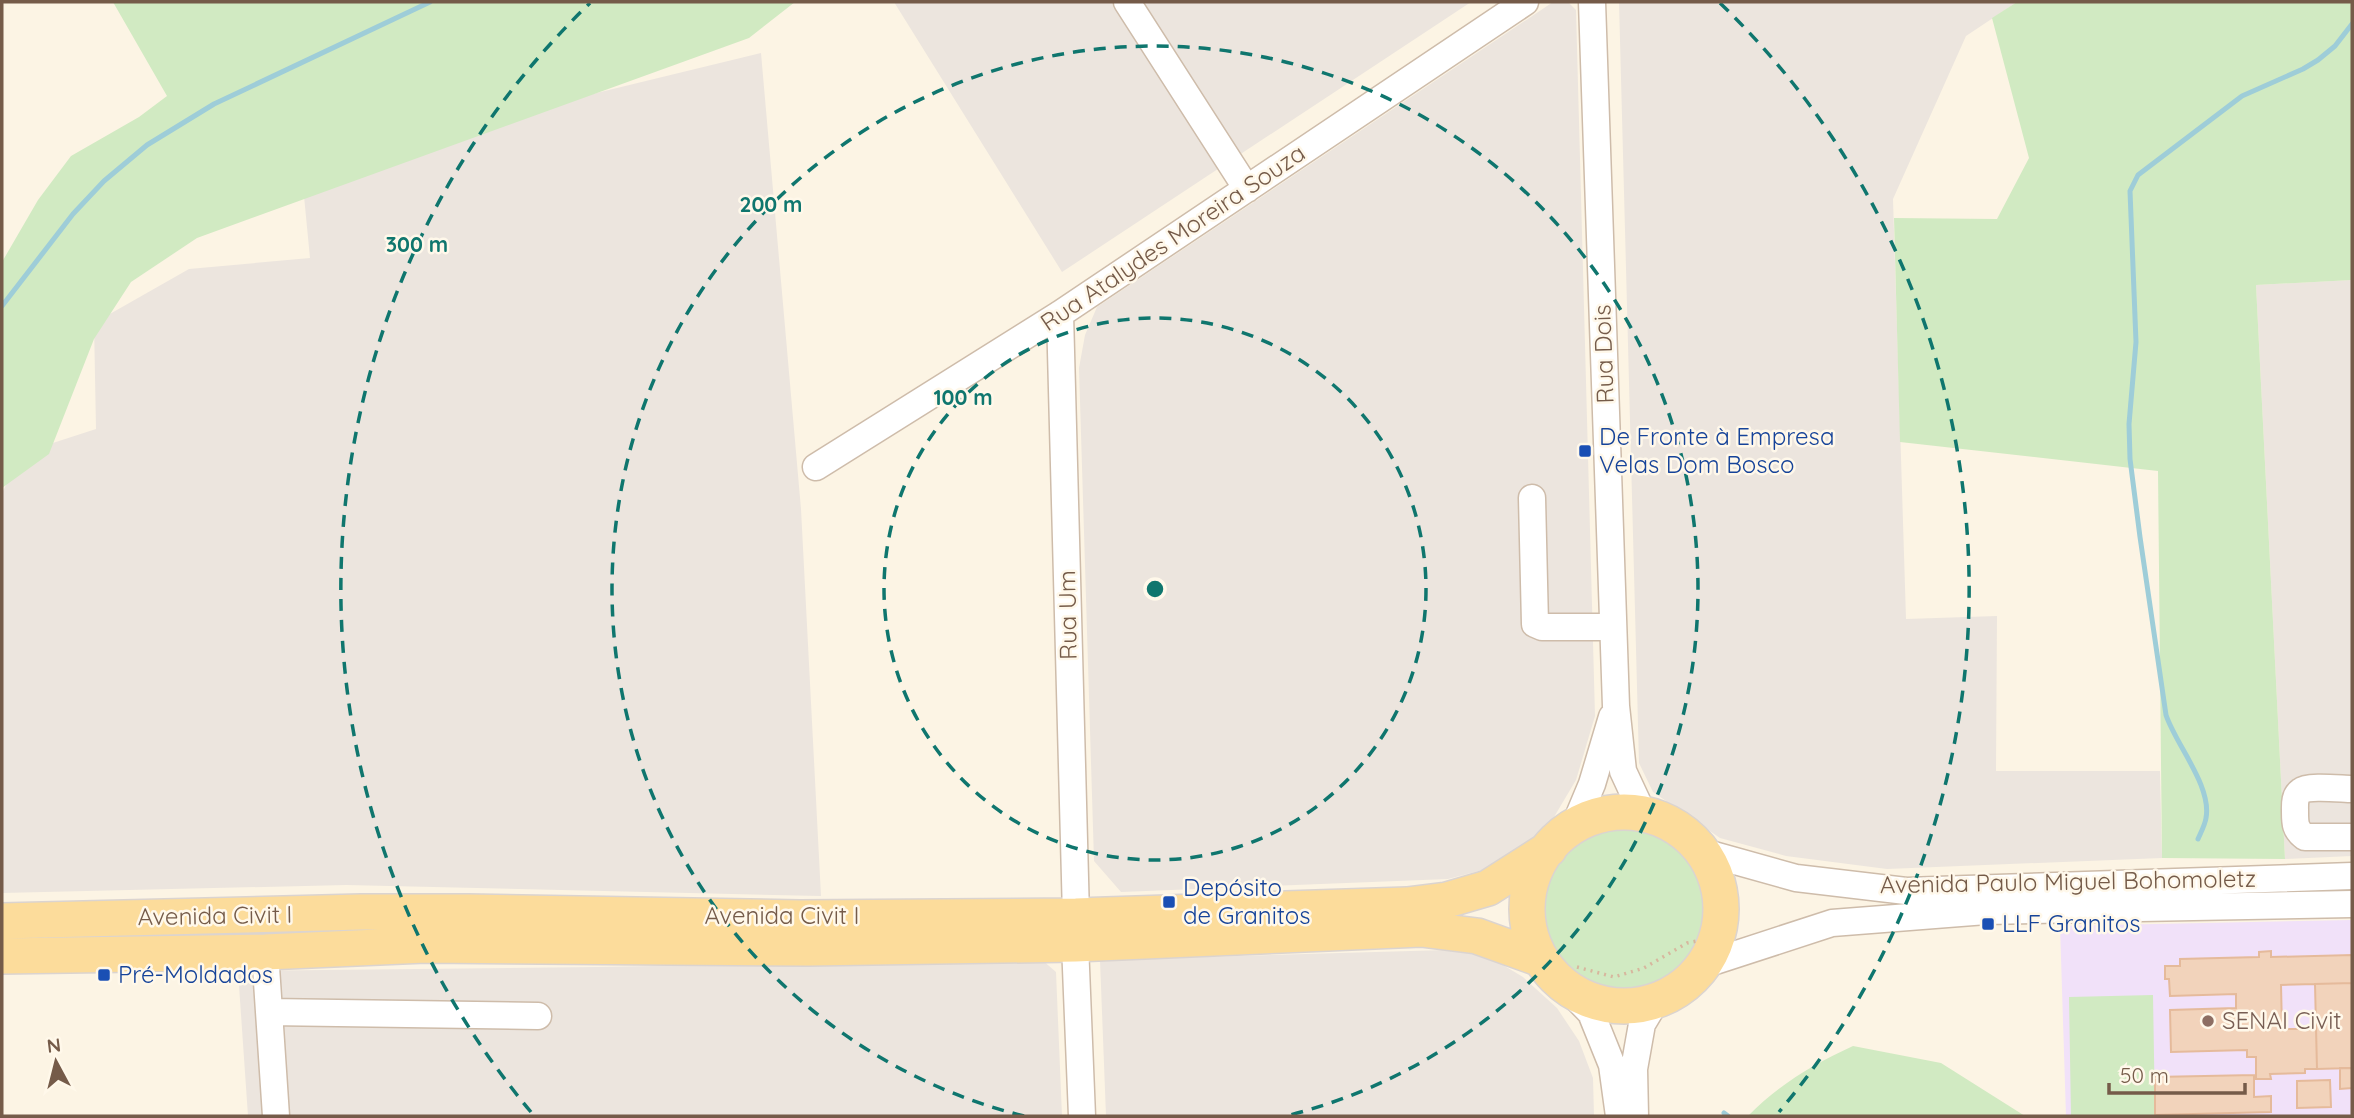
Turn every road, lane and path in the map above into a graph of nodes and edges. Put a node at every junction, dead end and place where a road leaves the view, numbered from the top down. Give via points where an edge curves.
1 (1127, 2) edge
2 (1525, 2) edge
3 (1592, 2) edge
4 (1247, 189) junction
5 (1060, 314) junction
6 (816, 467) dead end
7 (1532, 498) dead end
8 (1613, 627) junction
9 (1616, 706) junction
10 (2352, 789) edge
11 (1643, 814) junction
12 (2352, 837) edge
13 (1561, 838) junction
14 (1703, 852) junction
15 (2352, 876) edge
16 (2352, 904) edge
17 (2, 921) edge
18 (1076, 930) junction
19 (265, 952) junction
20 (2, 956) edge
21 (1703, 965) junction
22 (1552, 972) junction
23 (1657, 999) junction
24 (269, 1012) junction
25 (538, 1016) dead end
26 (276, 1116) edge
27 (1082, 1116) edge
28 (1619, 1116) edge
29 (1635, 1116) edge

1 - 4 street
2 - 4 street, Rua Atalydes Moreira Souza
3 - 8 street, Rua Dois
4 - 5 street, Rua Atalydes Moreira Souza
5 - 6 street, Rua Atalydes Moreira Souza
5 - 18 street, Rua Um
7 - 8 street via 1535,624
8 - 9 street, Rua Dois
9 - 11 street, Rua Dois via 1623,771
9 - 13 street, Rua Dois via 1592,784
10 - 12 street via 2300,791 2295,799 2295,826 2305,837
11 - 13 main road via 1600,816
11 - 14 main road via 1676,828
13 - 18 main road, Avenida Civit I via 1488,888 1447,900
13 - 22 main road via 1534,874 1527,903 1530,932
14 - 15 street, Avenida Paulo Miguel Bohomoletz via 1796,878 1906,891
14 - 21 main road via 1721,902 1717,937
16 - 21 street, Avenida Paulo Miguel Bohomoletz via 1986,911 1832,923
17 - 18 main road, Avenida Civit I via 375,912 800,918
18 - 19 main road, Avenida Civit I via 808,948 425,945
18 - 22 main road, Avenida Civit I via 1421,929 1477,936
18 - 27 street, Rua Um
19 - 20 main road, Avenida Civit I
19 - 24 street
21 - 23 main road via 1682,986
22 - 23 main road via 1584,997 1608,1004 1633,1005
22 - 28 street via 1591,1013 1612,1065
23 - 29 street via 1642,1024 1634,1069
24 - 25 street
24 - 26 street

